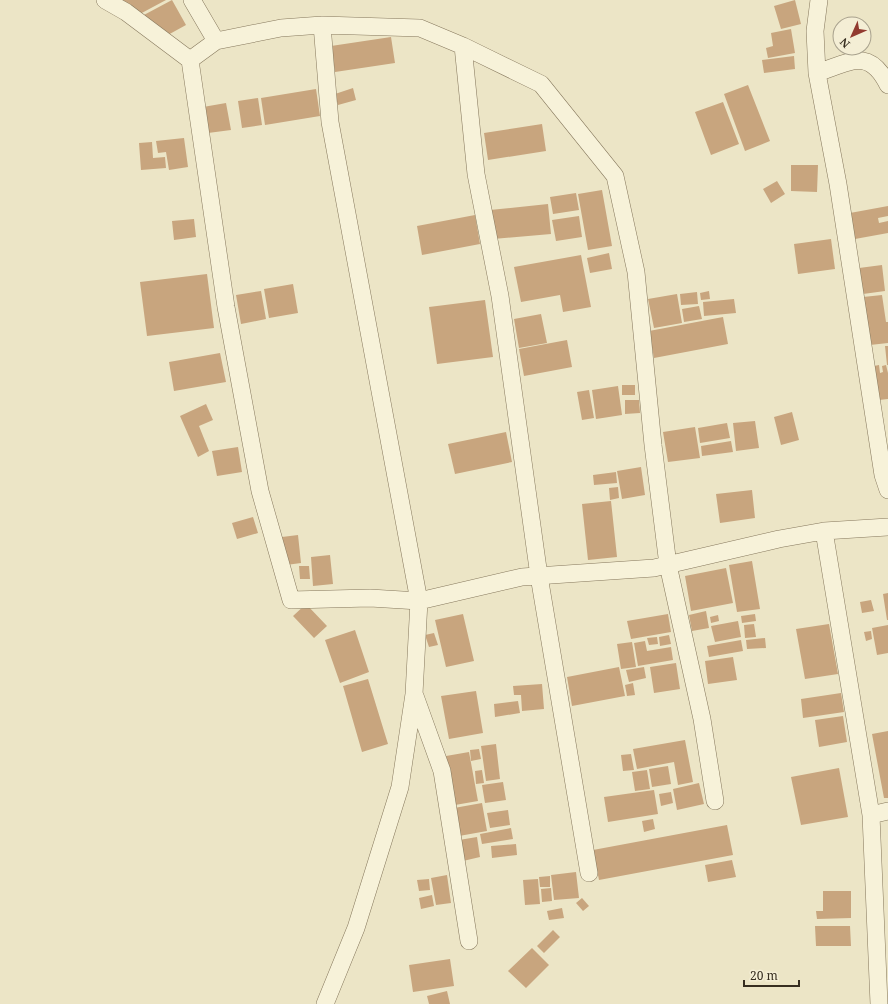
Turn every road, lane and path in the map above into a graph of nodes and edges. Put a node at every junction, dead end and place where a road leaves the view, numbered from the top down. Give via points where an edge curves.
1 (105, 0) edge
2 (192, 0) edge
3 (819, 0) edge
4 (322, 25) junction
5 (216, 41) junction
6 (463, 46) junction
7 (190, 60) junction
8 (817, 72) junction
9 (888, 85) edge
10 (888, 490) edge
11 (888, 527) edge
12 (824, 531) junction
13 (668, 565) junction
14 (539, 576) junction
15 (419, 601) junction
16 (414, 694) junction
17 (715, 801) dead end
18 (888, 811) edge
19 (871, 815) junction
20 (589, 873) dead end
21 (469, 941) dead end
22 (882, 1001) edge
23 (325, 1004) edge

1 - 7 street via 126,12
2 - 5 street
3 - 8 street via 815,31
4 - 5 street via 281,28
4 - 6 street via 420,28
4 - 15 street via 330,122
5 - 7 street
6 - 13 street via 541,84 615,176 636,272
6 - 14 street via 476,174 500,296
7 - 15 street via 226,307 260,491 291,600 370,598
8 - 9 street via 857,60 868,61 881,71
8 - 10 street via 838,184 883,475
11 - 12 street
12 - 13 street
12 - 19 street
13 - 14 street
13 - 17 street via 702,719
14 - 15 street via 522,577
14 - 20 street
15 - 16 street
16 - 21 street via 442,771
16 - 23 street via 400,787 356,928
18 - 19 street
19 - 22 street

